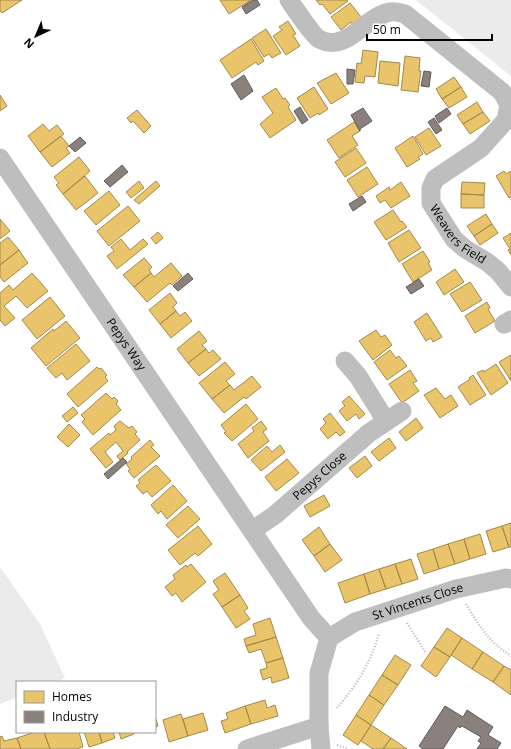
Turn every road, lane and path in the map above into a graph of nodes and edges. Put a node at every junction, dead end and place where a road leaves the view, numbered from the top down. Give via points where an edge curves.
1 (289, 0) edge
2 (0, 158) edge
3 (511, 287) edge
4 (345, 361) dead end
5 (253, 530) junction
6 (511, 579) edge
7 (469, 600) dead end
8 (466, 604) junction
9 (459, 606) dead end
10 (415, 621) dead end
11 (408, 623) junction
12 (402, 625) dead end
13 (379, 632) dead end
14 (329, 638) junction
15 (426, 653) dead end
16 (511, 656) edge
17 (336, 709) dead end
18 (318, 726) junction
19 (328, 747) edge
20 (248, 749) edge
21 (348, 749) edge

1 - 3 street, Weavers Field via 318,38 329,42 340,42 350,37 380,15 392,11 405,14 502,92 509,104 506,120 481,148 435,179 431,188 431,203 454,239 488,262
2 - 5 street, Pepys Way
4 - 5 street, Pepys Close via 394,416 369,432 275,515
5 - 14 street via 311,618
6 - 14 street, St Vincents Close via 456,589 355,622
7 - 8 path
8 - 9 path
8 - 16 path via 482,631 498,648
10 - 11 path
11 - 12 path
11 - 15 path
13 - 17 path via 369,662 349,694
14 - 18 street via 319,674
18 - 19 street
18 - 20 street
19 - 21 path

